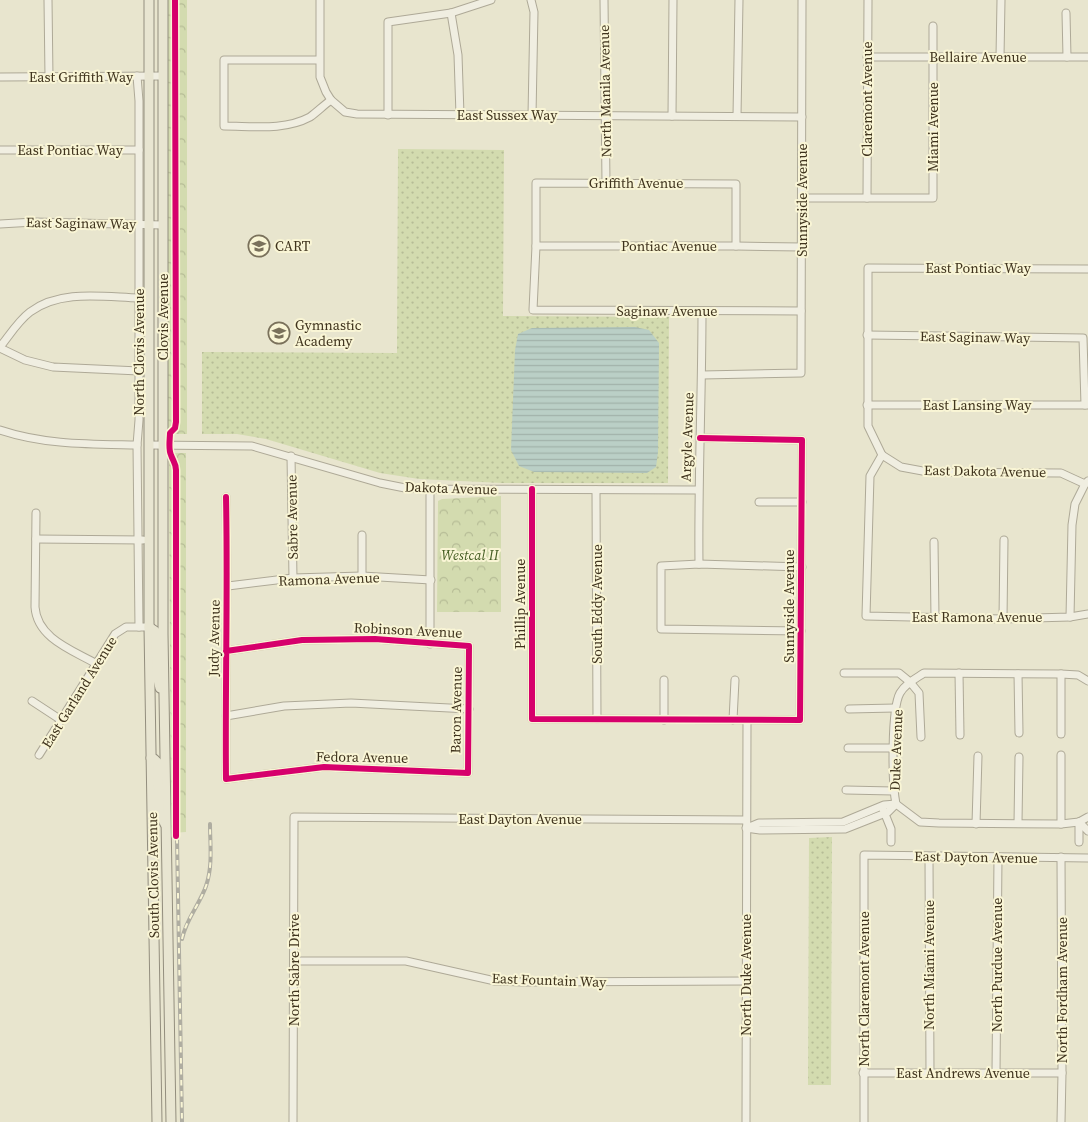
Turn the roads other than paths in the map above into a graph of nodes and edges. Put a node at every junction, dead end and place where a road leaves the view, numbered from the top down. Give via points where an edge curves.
1 (48, 0) edge
2 (149, 0) edge
3 (162, 0) edge
4 (320, 0) edge
5 (491, 0) edge
6 (531, 0) edge
7 (604, 0) edge
8 (673, 0) edge
9 (739, 0) edge
10 (802, 0) edge
11 (868, 0) edge
12 (1001, 0) edge
13 (451, 13) junction
14 (1066, 13) dead end
15 (933, 26) dead end
16 (868, 57) junction
17 (933, 57) junction
18 (1000, 57) junction
19 (1067, 57) junction
20 (1088, 57) edge
21 (319, 60) junction
22 (137, 76) junction
23 (149, 76) junction
24 (162, 76) junction
25 (0, 77) edge
26 (49, 77) junction
27 (331, 100) junction
28 (388, 115) junction
29 (460, 115) junction
30 (532, 115) junction
31 (606, 116) junction
32 (672, 116) junction
33 (737, 116) junction
34 (802, 117) junction
35 (0, 150) edge
36 (139, 150) junction
37 (606, 183) junction
38 (802, 198) junction
39 (867, 198) junction
40 (0, 224) edge
41 (138, 224) junction
42 (149, 224) junction
43 (162, 225) junction
44 (536, 246) junction
45 (736, 246) junction
46 (802, 248) junction
47 (1088, 269) edge
48 (139, 298) junction
49 (801, 310) junction
50 (702, 311) junction
51 (867, 335) junction
52 (0, 348) edge
53 (139, 371) junction
54 (702, 375) junction
55 (867, 405) junction
56 (1086, 405) edge
57 (0, 430) edge
58 (700, 438) junction
59 (137, 444) junction
60 (149, 445) junction
61 (162, 445) junction
62 (882, 455) junction
63 (291, 456) junction
64 (1087, 482) edge
65 (430, 489) junction
66 (532, 489) junction
67 (596, 490) junction
68 (698, 490) junction
69 (226, 498) dead end
70 (759, 502) dead end
71 (802, 502) junction
72 (36, 513) dead end
73 (362, 535) dead end
74 (36, 539) junction
75 (139, 540) junction
76 (149, 540) junction
77 (1004, 540) dead end
78 (934, 542) dead end
79 (699, 564) junction
80 (802, 567) junction
81 (362, 576) junction
82 (293, 578) junction
83 (431, 580) junction
84 (228, 586) junction
85 (1088, 614) edge
86 (1070, 617) junction
87 (935, 618) junction
88 (1003, 619) junction
89 (139, 627) junction
90 (149, 627) junction
91 (801, 631) junction
92 (163, 634) joint
93 (430, 644) junction
94 (469, 646) joint
95 (226, 651) junction
96 (95, 663) junction
97 (844, 674) dead end
98 (959, 674) junction
99 (1018, 674) junction
100 (1061, 674) junction
101 (664, 680) dead end
102 (735, 680) dead end
103 (1088, 681) edge
104 (910, 682) junction
105 (164, 698) junction
106 (32, 701) dead end
107 (849, 708) dead end
108 (895, 708) junction
109 (468, 709) junction
110 (151, 712) junction
111 (226, 716) junction
112 (597, 719) junction
113 (61, 720) junction
114 (664, 720) junction
115 (733, 720) junction
116 (747, 721) junction
117 (1019, 733) dead end
118 (1061, 734) dead end
119 (960, 735) dead end
120 (921, 737) dead end
121 (848, 748) dead end
122 (894, 748) junction
123 (1061, 755) dead end
124 (39, 756) dead end
125 (978, 756) dead end
126 (1019, 756) dead end
127 (151, 758) junction
128 (165, 759) junction
129 (468, 773) joint
130 (226, 779) joint
131 (846, 790) dead end
132 (893, 791) junction
133 (896, 804) junction
134 (884, 809) junction
135 (294, 817) joint
136 (1088, 817) edge
137 (746, 820) junction
138 (1079, 822) junction
139 (1018, 823) junction
140 (976, 824) junction
141 (1061, 824) junction
142 (166, 826) junction
143 (746, 828) junction
144 (1088, 832) edge
145 (891, 842) dead end
146 (1080, 842) dead end
147 (864, 856) joint
148 (929, 857) junction
149 (998, 857) junction
150 (1061, 857) junction
151 (1088, 858) edge
152 (294, 961) junction
153 (746, 981) junction
154 (864, 1072) junction
155 (930, 1072) junction
156 (996, 1072) junction
157 (1062, 1072) junction
158 (157, 1122) edge
159 (170, 1122) edge
160 (293, 1122) edge
161 (746, 1122) edge
162 (864, 1122) edge
163 (1061, 1122) edge

1 - 26 street
2 - 23 main road, Clovis Avenue
3 - 24 main road, Clovis Avenue
4 - 21 street
5 - 13 street
6 - 30 street via 534,12
7 - 31 street, North Manila Avenue
8 - 32 street
9 - 33 street
10 - 34 street, Sunnyside Avenue
11 - 16 street, Claremont Avenue
12 - 18 street
13 - 28 street via 388,22
13 - 29 street via 458,56
14 - 19 street
15 - 17 street, Miami Avenue
16 - 17 street, Bellaire Avenue
16 - 39 street, Claremont Avenue
17 - 18 street, Bellaire Avenue
17 - 39 street, Miami Avenue via 932,198
18 - 19 street, Bellaire Avenue
19 - 20 street, Bellaire Avenue
21 - 27 street via 322,84
21 - 27 street via 224,60 224,126 293,124 311,116
22 - 23 street, East Griffith Way
22 - 26 street, East Griffith Way
22 - 36 street, North Clovis Avenue
23 - 24 street, East Griffith Way
23 - 42 main road, Clovis Avenue
24 - 43 main road, Clovis Avenue
25 - 26 street, East Griffith Way
27 - 28 street, East Sussex Way via 352,114
28 - 29 street, East Sussex Way
29 - 30 street, East Sussex Way
30 - 31 street, East Sussex Way
31 - 32 street, East Sussex Way
31 - 37 street, North Manila Avenue
32 - 33 street, East Sussex Way
33 - 34 street, East Sussex Way
34 - 38 street, Sunnyside Avenue
35 - 36 street, East Pontiac Way
36 - 41 street, North Clovis Avenue
37 - 44 street, Griffith Avenue via 536,183
37 - 45 street, Griffith Avenue via 736,184
38 - 39 street
38 - 46 street, Sunnyside Avenue
40 - 41 street, East Saginaw Way
41 - 42 street, East Saginaw Way
41 - 48 street, North Clovis Avenue
42 - 43 street, East Saginaw Way
42 - 60 main road, Clovis Avenue
43 - 61 main road, Clovis Avenue
44 - 45 street, Pontiac Avenue
44 - 50 street, Saginaw Avenue via 533,310
45 - 46 street, Pontiac Avenue
46 - 49 street, Sunnyside Avenue
47 - 51 street, East Pontiac Way via 868,268
48 - 52 street via 68,296 52,300 29,312
48 - 53 street, North Clovis Avenue
49 - 50 street, Saginaw Avenue
49 - 54 street, Sunnyside Avenue via 801,373
50 - 54 street, Argyle Avenue
51 - 55 street
51 - 56 street, East Saginaw Way via 1083,338
52 - 53 street via 25,360 53,367
53 - 59 street, North Clovis Avenue
54 - 58 street, Argyle Avenue
55 - 56 street, East Lansing Way
55 - 62 street via 868,426
57 - 59 street via 49,442
58 - 68 street, Argyle Avenue
58 - 71 street, Sunnyside Avenue via 802,440
59 - 75 street, North Clovis Avenue
60 - 61 street, Dakota Avenue
60 - 76 main road, Clovis Avenue
61 - 63 street, Dakota Avenue via 252,446
61 - 92 main road, Clovis Avenue
62 - 64 street, East Dakota Avenue via 901,467 928,472 1060,473
62 - 87 street, East Ramona Avenue via 870,476 866,616
63 - 65 street, Dakota Avenue via 380,483
63 - 82 street, Sabre Avenue
64 - 86 street via 1075,504 1072,525
65 - 66 street, Dakota Avenue
65 - 83 street
66 - 67 street, Dakota Avenue
66 - 112 street, Phillip Avenue via 532,719
67 - 68 street, Dakota Avenue
67 - 112 street, South Eddy Avenue
68 - 79 street, Argyle Avenue
69 - 84 street, Judy Avenue
70 - 71 street
71 - 80 street, Sunnyside Avenue
72 - 74 street
73 - 81 street
74 - 75 street
74 - 96 street via 35,607 39,623 54,639
75 - 76 street
75 - 89 street, North Clovis Avenue
76 - 90 main road, Clovis Avenue
77 - 88 street
78 - 87 street
79 - 80 street
79 - 91 street via 661,566 661,629
80 - 91 street, Sunnyside Avenue
81 - 82 street, Ramona Avenue
81 - 83 street, Ramona Avenue
82 - 84 street, Ramona Avenue
83 - 93 street
84 - 95 street, Judy Avenue
85 - 86 street, East Ramona Avenue
86 - 88 street, East Ramona Avenue
87 - 88 street, East Ramona Avenue
89 - 90 street, East Garland Avenue
89 - 96 street, East Garland Avenue via 126,628 115,634
90 - 105 main road via 156,634 158,682
90 - 110 main road, South Clovis Avenue
91 - 116 street, Sunnyside Avenue via 800,720
92 - 105 main road, South Clovis Avenue
93 - 94 street, Robinson Avenue
93 - 95 street, Robinson Avenue via 375,639 302,640
94 - 109 street, Baron Avenue
95 - 111 street, Judy Avenue
96 - 113 street, East Garland Avenue
97 - 104 street via 899,673
98 - 99 street
98 - 104 street via 924,674
98 - 119 street
99 - 100 street
99 - 117 street
100 - 103 street via 1078,675
100 - 118 street
101 - 114 street
102 - 115 street
104 - 108 street, Duke Avenue via 900,693
104 - 120 street via 919,693
105 - 128 main road, South Clovis Avenue
106 - 113 street
107 - 108 street
108 - 122 street, Duke Avenue
109 - 111 street via 351,703 284,706
109 - 129 street, Baron Avenue
110 - 127 main road, South Clovis Avenue
110 - 128 main road via 156,716 157,754
111 - 130 street, Judy Avenue
112 - 114 street
113 - 124 street, East Garland Avenue
114 - 115 street
115 - 116 street
116 - 137 street
121 - 122 street
122 - 132 street, Duke Avenue
123 - 141 street
125 - 140 street
126 - 139 street
127 - 142 main road via 158,763 159,812
127 - 158 main road, South Clovis Avenue
128 - 142 main road, South Clovis Avenue
129 - 130 street, Fedora Avenue via 324,767
131 - 132 street
132 - 133 street, Duke Avenue
133 - 134 street
133 - 140 street, Duke Avenue via 920,822
134 - 143 street via 845,829
134 - 145 street via 891,829
135 - 137 street, East Dayton Avenue
135 - 152 street, North Sabre Drive
136 - 138 street, Duke Avenue
137 - 143 street, North Duke Avenue
138 - 141 street, Duke Avenue
138 - 144 street
138 - 146 street
139 - 140 street, Duke Avenue
139 - 141 street, Duke Avenue
142 - 159 main road, South Clovis Avenue
143 - 153 street, North Duke Avenue
147 - 148 street, East Dayton Avenue
147 - 154 street, North Claremont Avenue
148 - 149 street, East Dayton Avenue
148 - 155 street, North Miami Avenue
149 - 150 street, East Dayton Avenue
149 - 156 street, North Purdue Avenue
150 - 151 street, East Dayton Avenue
150 - 157 street, North Fordham Avenue
152 - 153 street, East Fountain Way via 406,961 495,981
152 - 160 street, North Sabre Drive
153 - 161 street, North Duke Avenue
154 - 155 street, East Andrews Avenue
154 - 162 street, North Claremont Avenue
155 - 156 street, East Andrews Avenue
156 - 157 street, East Andrews Avenue
157 - 163 street, North Fordham Avenue

